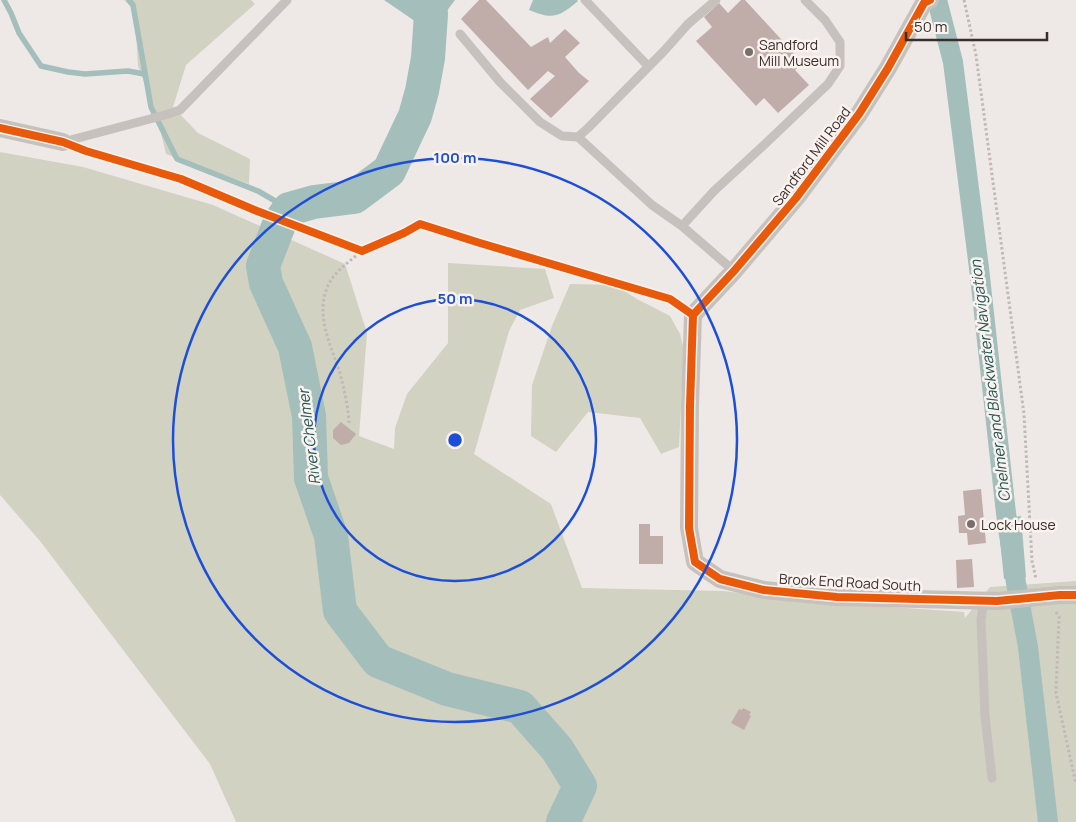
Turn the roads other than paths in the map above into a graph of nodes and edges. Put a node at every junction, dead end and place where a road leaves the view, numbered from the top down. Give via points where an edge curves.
1 (287, 0) edge
2 (585, 0) edge
3 (716, 0) edge
4 (805, 0) edge
5 (927, 1) edge
6 (460, 34) dead end
7 (648, 66) junction
8 (0, 128) edge
9 (578, 138) junction
10 (64, 142) joint
11 (682, 226) junction
12 (734, 271) junction
13 (693, 316) joint
14 (1076, 595) edge
15 (991, 601) junction
16 (992, 778) dead end

1 - 10 lane via 180,110
2 - 7 lane
3 - 7 lane
4 - 11 lane via 825,20 840,42 840,66 828,84 714,191
5 - 12 street, Sandford Mill Road via 859,114 796,198
6 - 9 lane via 500,82 540,122 562,136
7 - 9 lane
8 - 10 street
9 - 11 lane via 652,204
11 - 12 lane
12 - 13 street, Sandford Mill Road
13 - 15 street, Brook End Road South via 688,528 695,562 720,579 764,590 836,597
14 - 15 street, Brook End Road South
15 - 16 lane via 981,620

